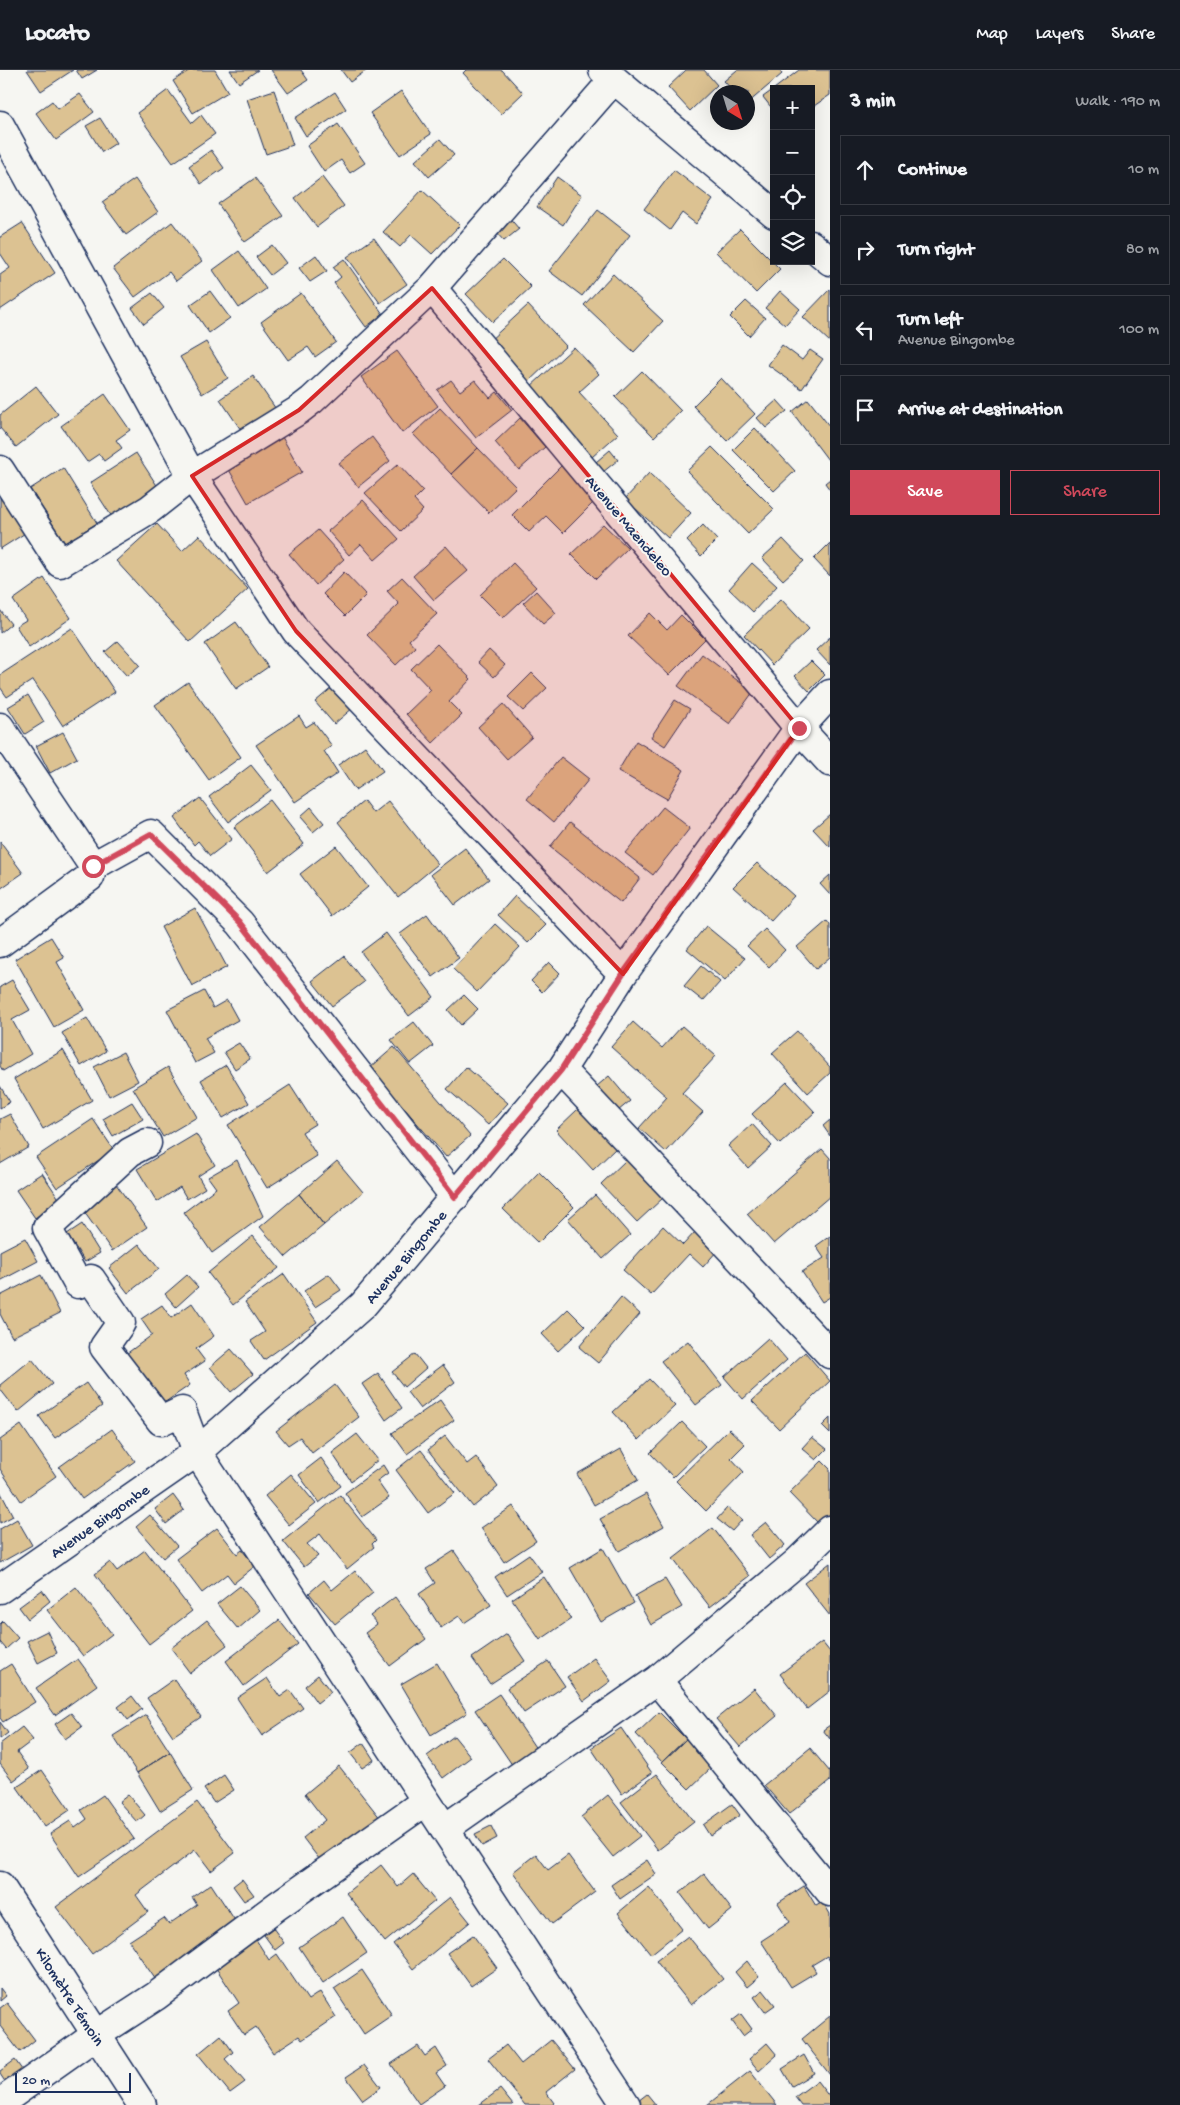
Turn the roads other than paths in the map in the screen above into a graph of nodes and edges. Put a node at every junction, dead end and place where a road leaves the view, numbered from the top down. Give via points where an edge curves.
1 (609, 75) edge
2 (0, 126) edge
3 (770, 211) edge
4 (815, 248) edge
5 (830, 261) edge
6 (432, 288) junction
7 (0, 470) edge
8 (192, 476) junction
9 (830, 694) edge
10 (0, 727) edge
11 (799, 728) junction
12 (830, 762) edge
13 (93, 866) junction
14 (0, 943) edge
15 (623, 974) junction
16 (561, 1070) junction
17 (147, 1143) dead end
18 (455, 1197) junction
19 (830, 1354) edge
20 (197, 1452) junction
21 (830, 1530) edge
22 (0, 1589) edge
23 (657, 1680) junction
24 (426, 1801) junction
25 (444, 1829) junction
26 (0, 1886) edge
27 (830, 1892) edge
28 (96, 2035) junction
29 (0, 2103) edge
30 (142, 2105) edge
31 (626, 2105) edge

1 - 3 street
1 - 6 street
2 - 8 street
4 - 5 street
6 - 8 street via 312,400
6 - 11 street, Avenue Maendeleo
7 - 8 street via 60,563 150,509
8 - 15 street via 296,631
9 - 11 street, Avenue Bingombe
10 - 13 street
11 - 12 street, Avenue Maendeleo
11 - 15 street, Avenue Bingombe
13 - 14 street via 90,877
13 - 18 street via 151,834 240,922
15 - 16 street, Avenue Bingombe
16 - 18 street, Avenue Bingombe
16 - 19 street
17 - 20 street via 130,1152 47,1228 78,1284 90,1279 121,1322 104,1347 161,1421 182,1411
18 - 20 street, Avenue Bingombe via 363,1305
20 - 22 street, Avenue Bingombe
20 - 24 street
21 - 23 street via 796,1563
23 - 25 street
23 - 27 street
24 - 25 street
24 - 28 street via 156,1996
25 - 31 street
26 - 28 street, Kilomètre Témoin
28 - 29 street
28 - 30 street, Kilomètre Témoin

